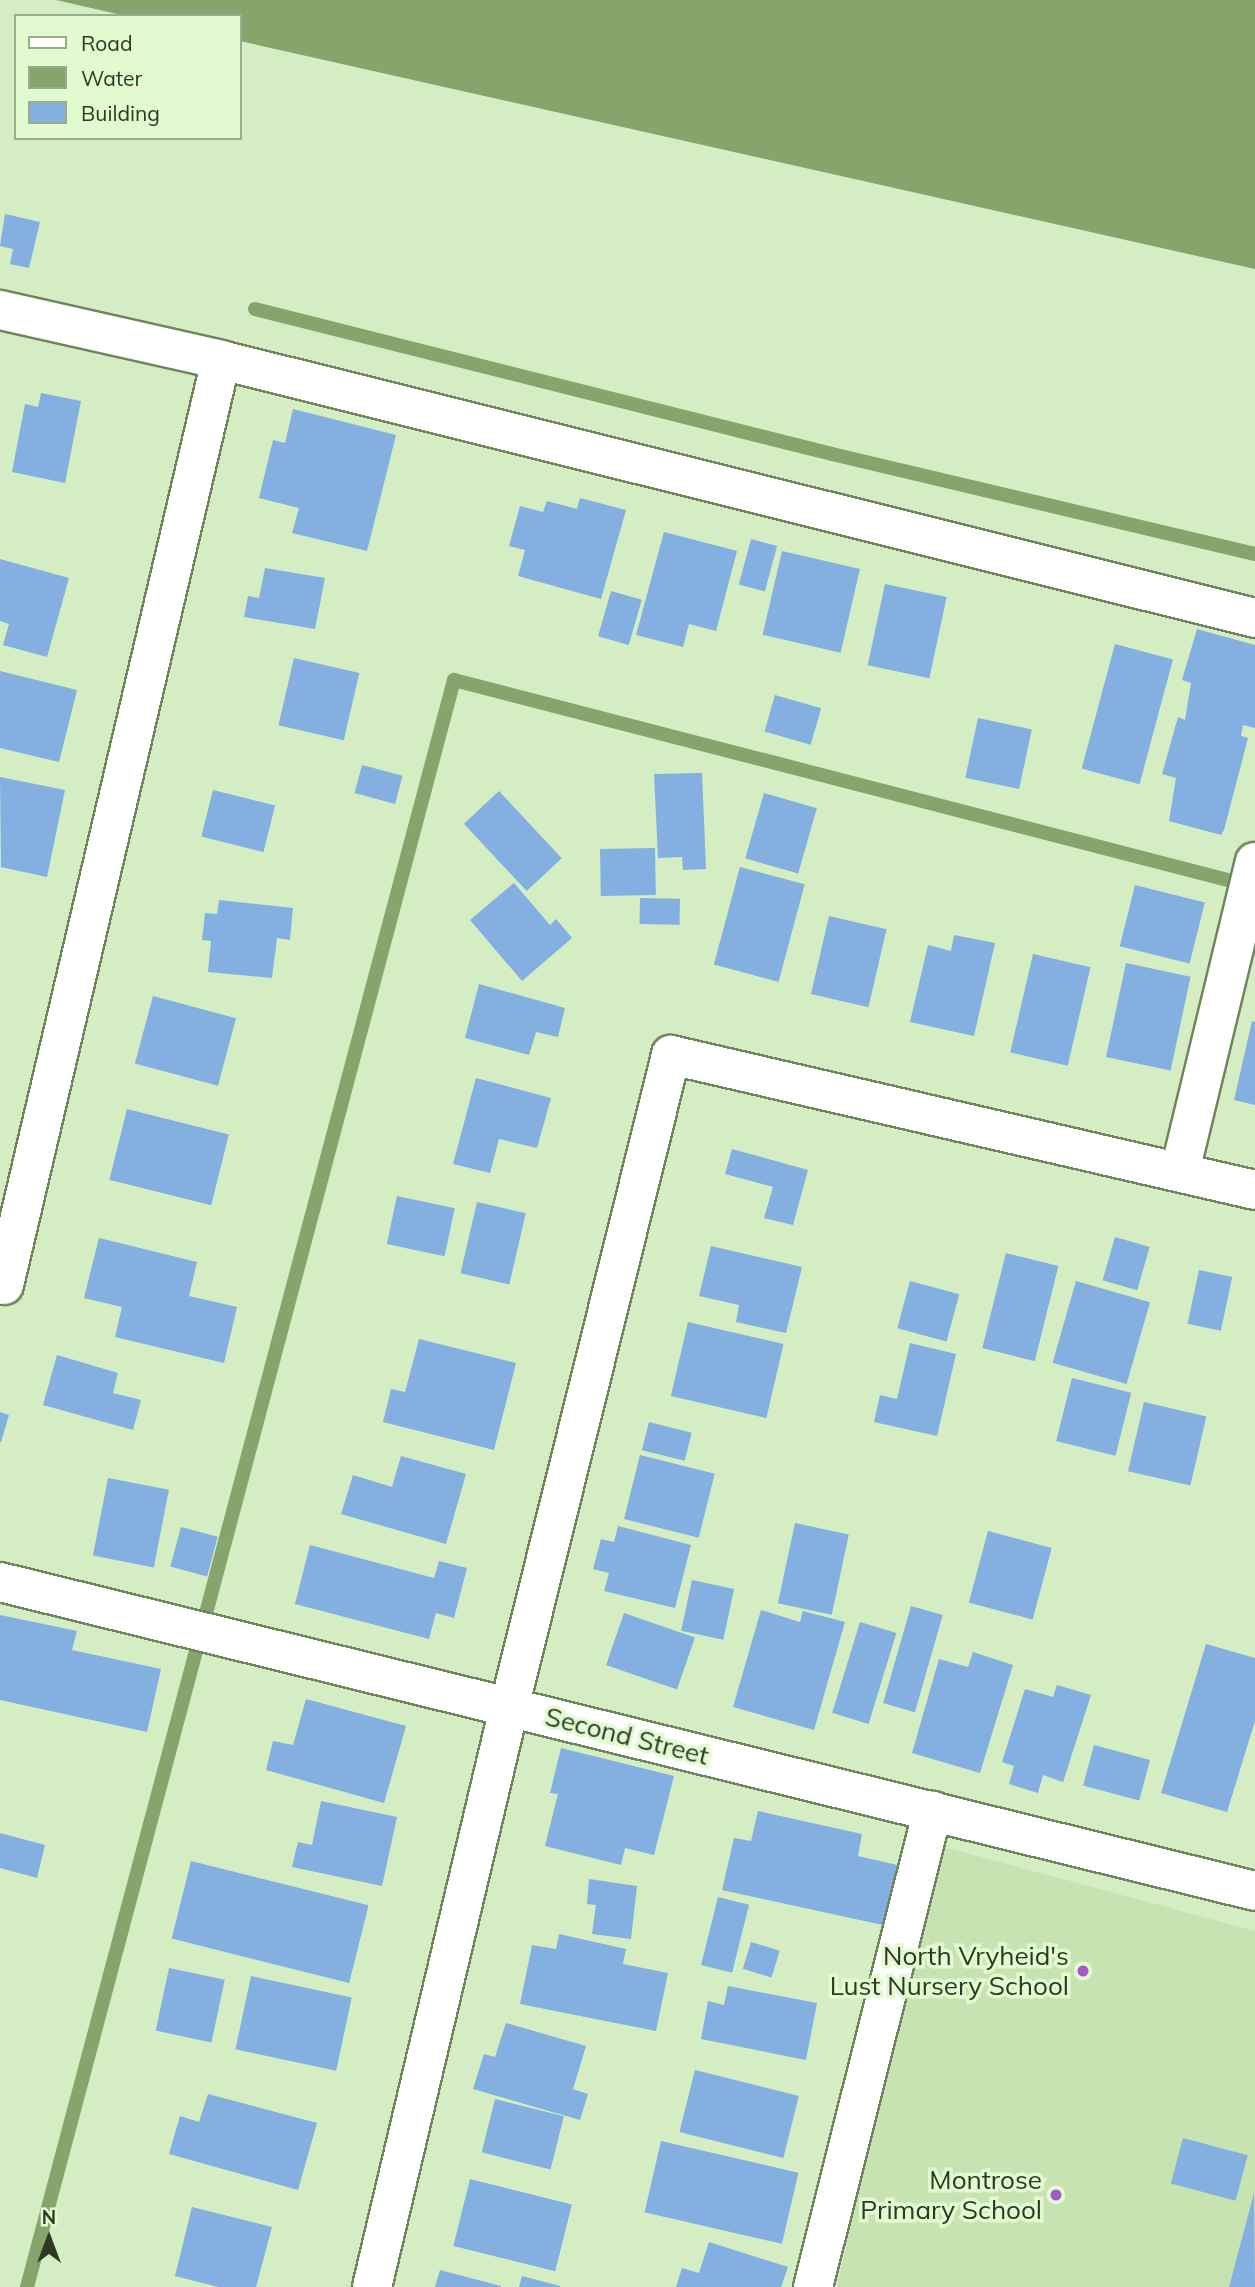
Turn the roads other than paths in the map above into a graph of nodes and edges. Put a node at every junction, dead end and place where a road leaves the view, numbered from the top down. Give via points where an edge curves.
1 (0, 310) edge
2 (221, 360) junction
3 (1255, 618) edge
4 (1254, 867) edge
5 (1180, 1171) junction
6 (1255, 1190) edge
7 (4, 1285) dead end
8 (0, 1582) edge
9 (509, 1708) junction
10 (933, 1811) junction
11 (1255, 1891) edge
12 (372, 2287) edge
13 (813, 2287) edge

1 - 2 street
2 - 3 street
2 - 7 street
4 - 5 street
5 - 6 street
5 - 9 street via 671,1055
8 - 9 street, Second Street
9 - 10 street, Second Street
9 - 12 street
10 - 11 street, Second Street
10 - 13 street

